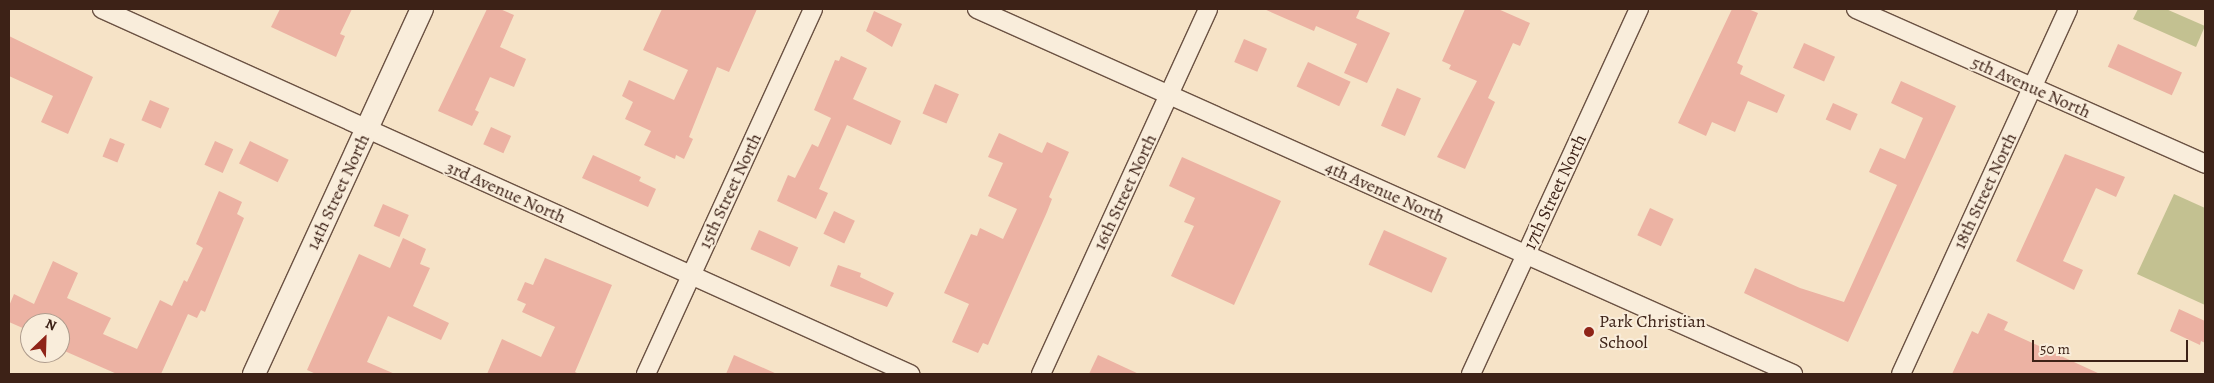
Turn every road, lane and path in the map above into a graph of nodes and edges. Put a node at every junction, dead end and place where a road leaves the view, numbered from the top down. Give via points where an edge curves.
1 (102, 9) edge
2 (422, 9) edge
3 (813, 9) edge
4 (977, 9) edge
5 (1208, 9) edge
6 (1639, 9) edge
7 (1856, 9) edge
8 (2068, 9) edge
9 (2032, 87) junction
10 (1169, 94) junction
11 (367, 129) junction
12 (2205, 164) edge
13 (1526, 255) junction
14 (692, 275) junction
15 (254, 374) edge
16 (646, 374) edge
17 (910, 374) edge
18 (1042, 374) edge
19 (1472, 374) edge
20 (1793, 374) edge
21 (1901, 374) edge

1 - 11 street, 3rd Avenue North
2 - 11 street, 14th Street North
3 - 14 street, 15th Street North
4 - 10 street, 4th Avenue North
5 - 10 street, 16th Street North
6 - 13 street, 17th Street North
7 - 9 street, 5th Avenue North
8 - 9 street, 18th Street North
9 - 12 street, 5th Avenue North
9 - 21 street, 18th Street North
10 - 13 street, 4th Avenue North
10 - 18 street, 16th Street North
11 - 14 street, 3rd Avenue North
11 - 15 street, 14th Street North
13 - 19 street, 17th Street North
13 - 20 street, 4th Avenue North
14 - 16 street, 15th Street North
14 - 17 street, 3rd Avenue North

